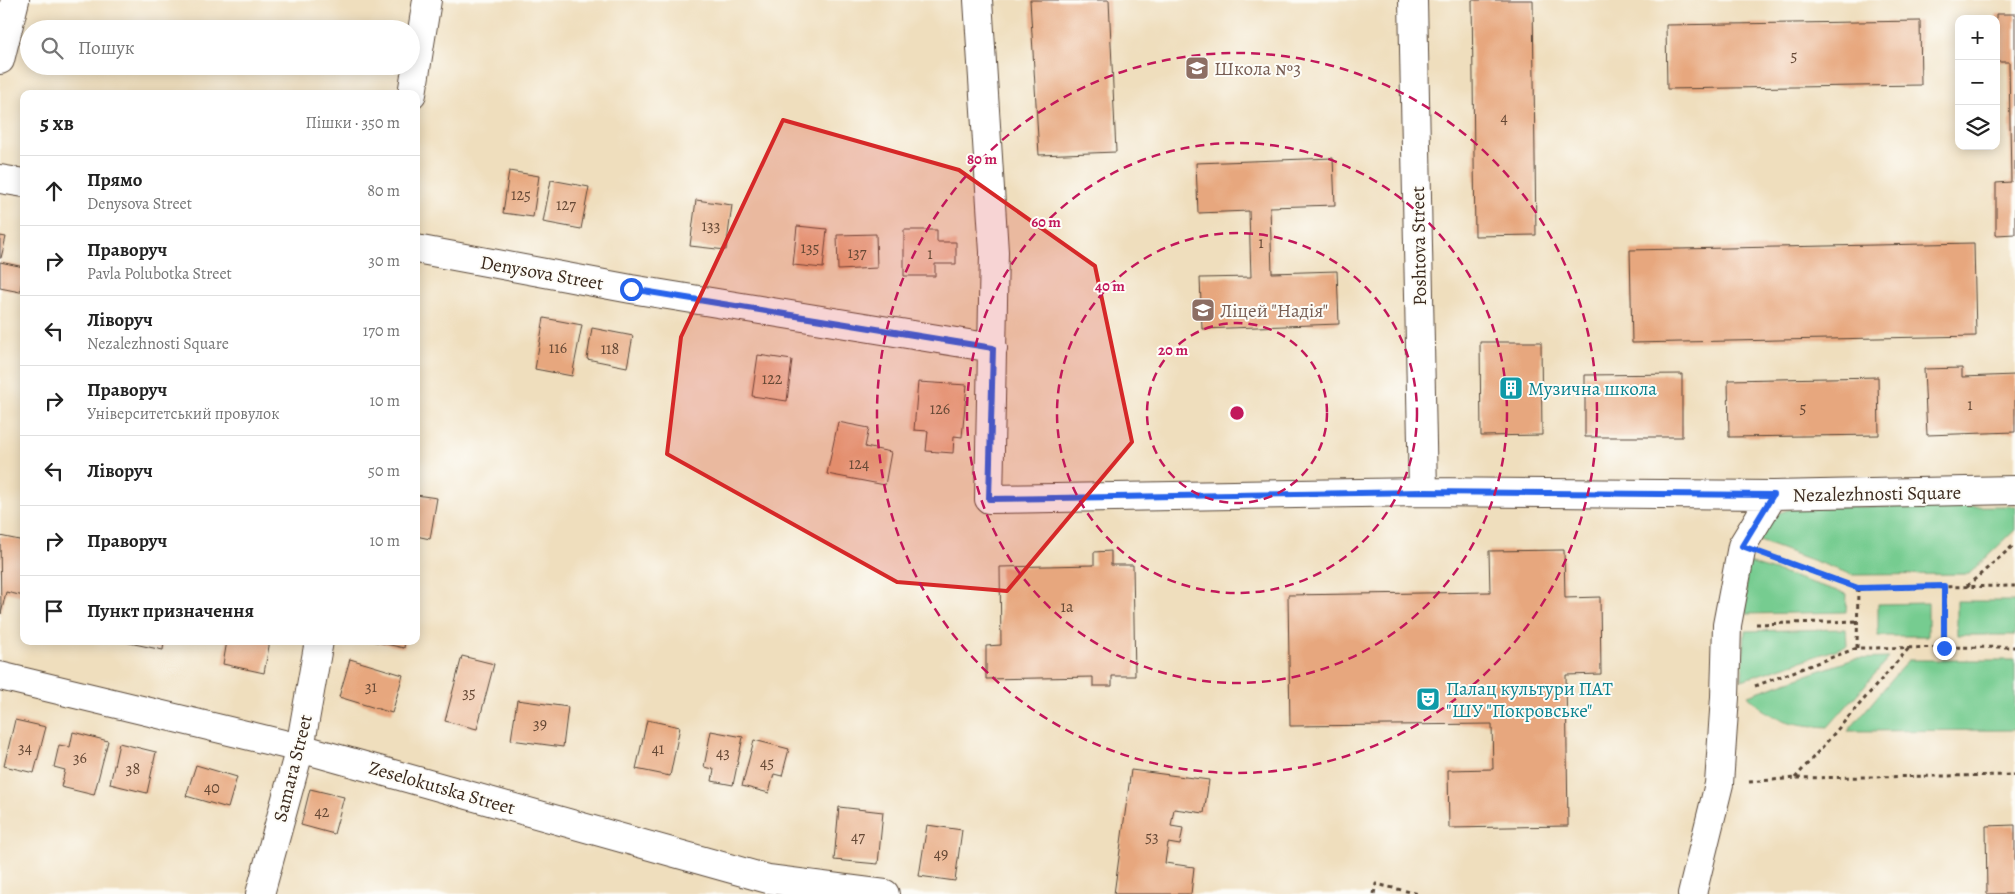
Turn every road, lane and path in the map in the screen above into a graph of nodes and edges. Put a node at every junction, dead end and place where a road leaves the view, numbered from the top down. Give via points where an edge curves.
1 (15, 0) edge
2 (427, 0) edge
3 (978, 0) edge
4 (1413, 0) edge
5 (420, 44) edge
6 (0, 60) edge
7 (415, 75) edge
8 (413, 90) edge
9 (0, 179) edge
10 (20, 182) edge
11 (420, 250) edge
12 (993, 348) junction
13 (2015, 490) edge
14 (1423, 492) junction
15 (1773, 495) junction
16 (2015, 544) edge
17 (1742, 546) junction
18 (1944, 586) junction
19 (1967, 586) junction
20 (2015, 586) edge
21 (1858, 588) junction
22 (1858, 621) junction
23 (1727, 625) junction
24 (318, 645) edge
25 (2015, 647) edge
26 (1857, 648) junction
27 (1910, 648) junction
28 (1944, 648) junction
29 (0, 676) edge
30 (1725, 697) junction
31 (300, 748) junction
32 (2015, 775) edge
33 (1795, 778) junction
34 (1718, 784) junction
35 (260, 894) edge
36 (885, 894) edge
37 (1374, 894) edge
38 (1419, 894) edge
39 (1692, 894) edge

1 - 6 street
2 - 5 street
3 - 12 street via 994,252
4 - 14 street, Poshtova Street
7 - 8 street
9 - 10 street
11 - 12 street, Denysova Street via 631,289
12 - 14 street, Nezalezhnosti Square via 989,499
13 - 15 street, Nezalezhnosti Square
14 - 15 street, Nezalezhnosti Square
15 - 17 street
16 - 19 path
17 - 21 path
17 - 23 street
18 - 19 path
18 - 21 path
18 - 28 path
19 - 20 path
21 - 22 path
22 - 23 path
22 - 26 path
23 - 30 street
24 - 31 street, Samara Street
25 - 28 path
26 - 27 path
26 - 30 path
27 - 28 path
27 - 33 path
29 - 31 street, Zeselokutska Street
30 - 34 street
31 - 35 street, Samara Street
31 - 36 street, Zeselokutska Street via 768,878
32 - 33 path
33 - 34 path
34 - 39 street
37 - 38 path via 1376,884

